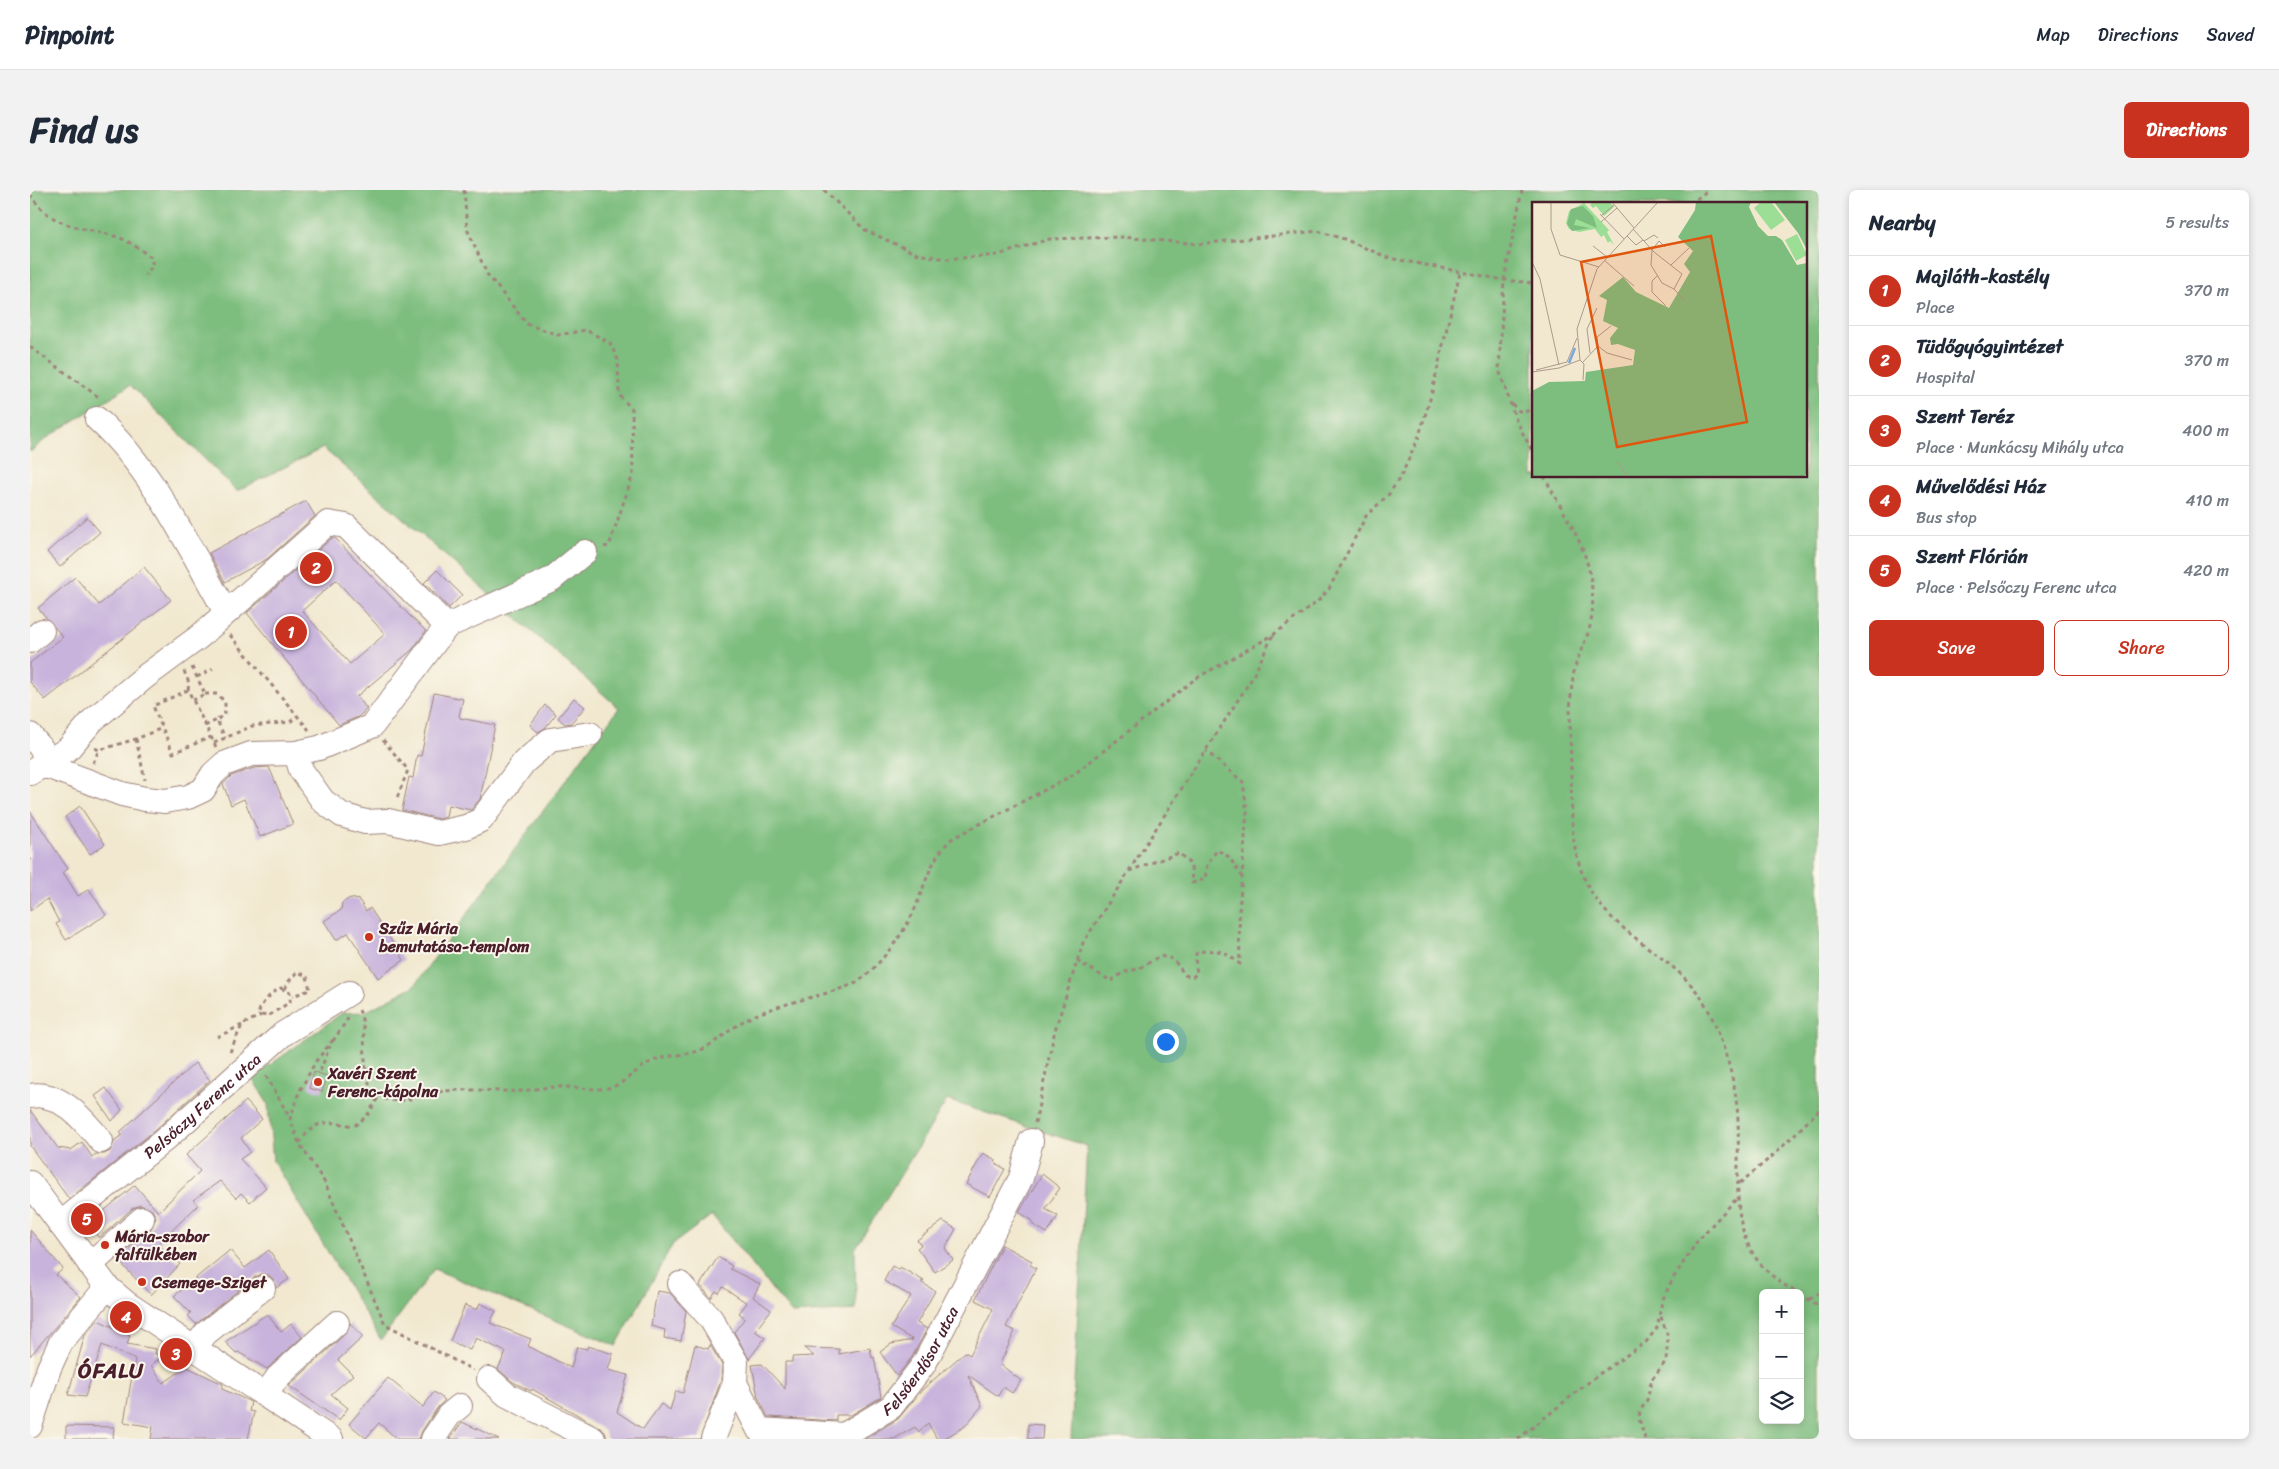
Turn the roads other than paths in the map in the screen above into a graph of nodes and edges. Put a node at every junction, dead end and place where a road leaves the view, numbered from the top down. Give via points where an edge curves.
1 (102, 411) road end
2 (585, 552) road end
3 (221, 617) junction
4 (447, 626) junction
5 (590, 734) dead end
6 (30, 735) edge
7 (296, 753) junction
8 (40, 767) edge
9 (350, 1002) road end
10 (30, 1096) edge
11 (101, 1141) dead end
12 (1032, 1141) road end
13 (32, 1190) edge
14 (142, 1219) dead end
15 (60, 1224) junction
16 (90, 1265) junction
17 (680, 1284) dead end
18 (107, 1287) junction
19 (263, 1288) dead end
20 (337, 1323) dead end
21 (194, 1348) junction
22 (482, 1375) road end
23 (735, 1384) junction
24 (265, 1395) junction
25 (460, 1406) dead end
26 (30, 1426) edge
27 (845, 1437) edge
28 (331, 1439) edge
29 (434, 1439) edge
30 (593, 1439) edge
31 (713, 1439) edge

1 - 3 street via 116,437 148,477
2 - 4 street via 552,579
3 - 4 street via 328,522 346,526
3 - 8 street via 94,720 68,749
4 - 7 street via 372,726 319,748
5 - 7 street via 550,740 524,762 481,820 466,828 439,833 388,821 365,822 342,815 323,801 301,770
6 - 8 street via 40,748
7 - 8 street via 251,754 224,764 203,790 188,797 165,801 122,794
9 - 15 street, Pelsőczy Ferenc utca via 283,1034 164,1141
10 - 11 street via 54,1099 84,1119
12 - 27 street, Felsőerdősor utca via 1021,1178 924,1364 891,1407
13 - 15 street
14 - 16 street
15 - 16 street
16 - 18 street
17 - 23 street, Felsőerdősor utca via 711,1319 736,1362
18 - 21 street
18 - 26 street via 61,1342
19 - 21 street via 206,1333
20 - 24 street via 278,1377
21 - 24 street
22 - 30 street via 507,1395
23 - 27 street, Felsőerdősor utca via 759,1430
23 - 31 street, Felsőerdősor utca
24 - 28 street
25 - 29 street via 449,1415

